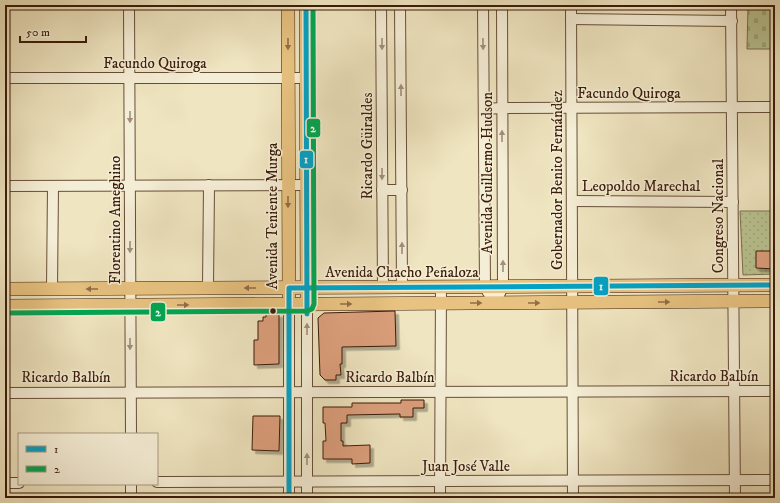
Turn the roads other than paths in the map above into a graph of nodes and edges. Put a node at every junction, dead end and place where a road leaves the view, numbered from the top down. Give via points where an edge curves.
1 (129, 5) edge
2 (288, 5) edge
3 (306, 5) edge
4 (381, 5) edge
5 (400, 5) edge
6 (483, 5) edge
7 (502, 5) edge
8 (571, 5) edge
9 (732, 5) edge
10 (572, 19) junction
11 (732, 21) junction
12 (5, 78) edge
13 (130, 78) junction
14 (288, 78) junction
15 (306, 78) junction
16 (775, 107) edge
17 (502, 108) junction
18 (572, 108) junction
19 (732, 108) junction
20 (382, 109) junction
21 (401, 109) junction
22 (484, 109) junction
23 (306, 184) junction
24 (209, 185) junction
25 (288, 185) junction
26 (5, 186) edge
27 (53, 186) junction
28 (130, 186) junction
29 (382, 190) junction
30 (402, 190) junction
31 (572, 201) junction
32 (733, 202) junction
33 (775, 285) edge
34 (572, 286) junction
35 (733, 286) junction
36 (383, 287) junction
37 (402, 287) junction
38 (441, 287) junction
39 (503, 287) junction
40 (130, 288) junction
41 (208, 288) junction
42 (289, 288) junction
43 (306, 288) junction
44 (486, 288) junction
45 (5, 289) edge
46 (52, 289) junction
47 (733, 301) junction
48 (775, 301) edge
49 (573, 302) junction
50 (441, 303) junction
51 (495, 303) junction
52 (289, 304) junction
53 (306, 304) junction
54 (130, 305) junction
55 (5, 306) edge
56 (440, 391) junction
57 (734, 391) junction
58 (775, 391) edge
59 (5, 392) edge
60 (130, 392) junction
61 (289, 392) junction
62 (307, 392) junction
63 (573, 392) junction
64 (131, 433) edge
65 (775, 480) edge
66 (440, 481) junction
67 (573, 481) junction
68 (735, 481) junction
69 (158, 482) edge
70 (289, 482) junction
71 (307, 482) junction
72 (5, 483) edge
73 (18, 483) edge
74 (131, 485) edge
75 (131, 498) edge
76 (289, 498) edge
77 (307, 498) edge
78 (440, 498) edge
79 (573, 498) edge
80 (735, 498) edge

1 - 13 street, Florentino Ameghino
2 -> 14 main road, Avenida Teniente Murga
3 - 15 main road
4 -> 20 street, Ricardo Güiraldes
21 -> 5 street
6 -> 22 street, Avenida Guillermo Hudson
7 - 17 street, Avenida Guillermo Hudson
8 - 10 street, Gobernador Benito Fernández
9 - 11 street, Congreso Nacional
10 - 11 street
10 - 18 street, Gobernador Benito Fernández
11 - 19 street, Congreso Nacional
12 - 13 street, Facundo Quiroga
13 - 14 street, Facundo Quiroga
13 -> 28 street, Florentino Ameghino
14 - 15 street, Facundo Quiroga
14 - 25 main road, Avenida Teniente Murga
15 - 23 main road
16 - 19 street, Facundo Quiroga
17 - 18 street, Facundo Quiroga
17 - 22 street, Facundo Quiroga
39 -> 17 street, Avenida Guillermo Hudson
18 - 19 street, Facundo Quiroga
18 - 31 street, Gobernador Benito Fernández
19 - 32 street, Congreso Nacional
20 - 21 street
20 -> 29 street, Ricardo Güiraldes
21 - 30 street
22 - 44 street, Avenida Guillermo Hudson
23 - 25 street
23 - 43 main road
24 - 25 street
24 - 28 street
24 - 41 street
25 -> 42 main road, Avenida Teniente Murga
26 - 27 street
27 - 28 street
27 - 46 street
28 -> 40 street, Florentino Ameghino
29 - 30 street
29 - 36 street, Ricardo Güiraldes
37 -> 30 street
31 - 32 street, Leopoldo Marechal
31 - 34 street, Gobernador Benito Fernández
32 - 35 street, Congreso Nacional
33 - 35 main road, Avenida Chacho Peñaloza
34 - 35 main road, Avenida Chacho Peñaloza
34 - 39 main road, Avenida Chacho Peñaloza
34 - 49 street, Gobernador Benito Fernández
35 - 47 street, Congreso Nacional
36 - 37 main road, Avenida Chacho Peñaloza
36 - 43 main road, Avenida Chacho Peñaloza
37 - 38 main road, Avenida Chacho Peñaloza
38 - 44 main road, Avenida Chacho Peñaloza
38 - 50 street
39 - 44 main road, Avenida Chacho Peñaloza
39 - 51 street, Avenida Guillermo Hudson
40 - 41 main road, Avenida Chacho Peñaloza
40 -> 46 main road, Avenida Chacho Peñaloza
40 - 54 street, Florentino Ameghino
42 -> 41 main road, Avenida Chacho Peñaloza
42 - 43 main road, Avenida Chacho Peñaloza
42 - 52 main road, Avenida Teniente Murga
43 - 53 main road
44 - 51 street
45 - 46 main road, Avenida Chacho Peñaloza
47 - 48 main road, Avenida Chacho Peñaloza
49 -> 47 main road, Avenida Chacho Peñaloza
47 - 57 street, Congreso Nacional
51 -> 49 main road, Avenida Chacho Peñaloza
49 - 63 street, Gobernador Benito Fernández
50 -> 51 main road, Avenida Chacho Peñaloza
53 -> 50 main road, Avenida Chacho Peñaloza
50 - 56 street
52 - 53 main road, Avenida Chacho Peñaloza
54 -> 52 main road, Avenida Chacho Peñaloza
52 - 61 street, Avenida Teniente Murga
62 -> 53 street
54 - 55 main road, Avenida Chacho Peñaloza
54 -> 60 street, Florentino Ameghino
56 - 62 street, Ricardo Balbín
56 - 63 street, Ricardo Balbín
56 - 66 street
57 - 58 street, Ricardo Balbín
57 - 63 street, Ricardo Balbín
57 - 68 street, Congreso Nacional
59 - 60 street, Ricardo Balbín
60 - 61 street, Ricardo Balbín
60 - 64 street, Florentino Ameghino
61 - 62 street, Ricardo Balbín
61 - 70 street, Avenida Teniente Murga
71 -> 62 street
63 - 67 street, Gobernador Benito Fernández
65 - 68 street, Juan José Valle
66 - 67 street, Juan José Valle
66 - 71 street, Juan José Valle
66 - 78 street
67 - 68 street, Juan José Valle
67 - 79 street, Gobernador Benito Fernández
68 - 80 street, Congreso Nacional
69 - 70 street, Juan José Valle
70 - 71 street, Juan José Valle
70 - 76 street, Avenida Teniente Murga
71 - 77 street
72 - 73 street
74 - 75 street

